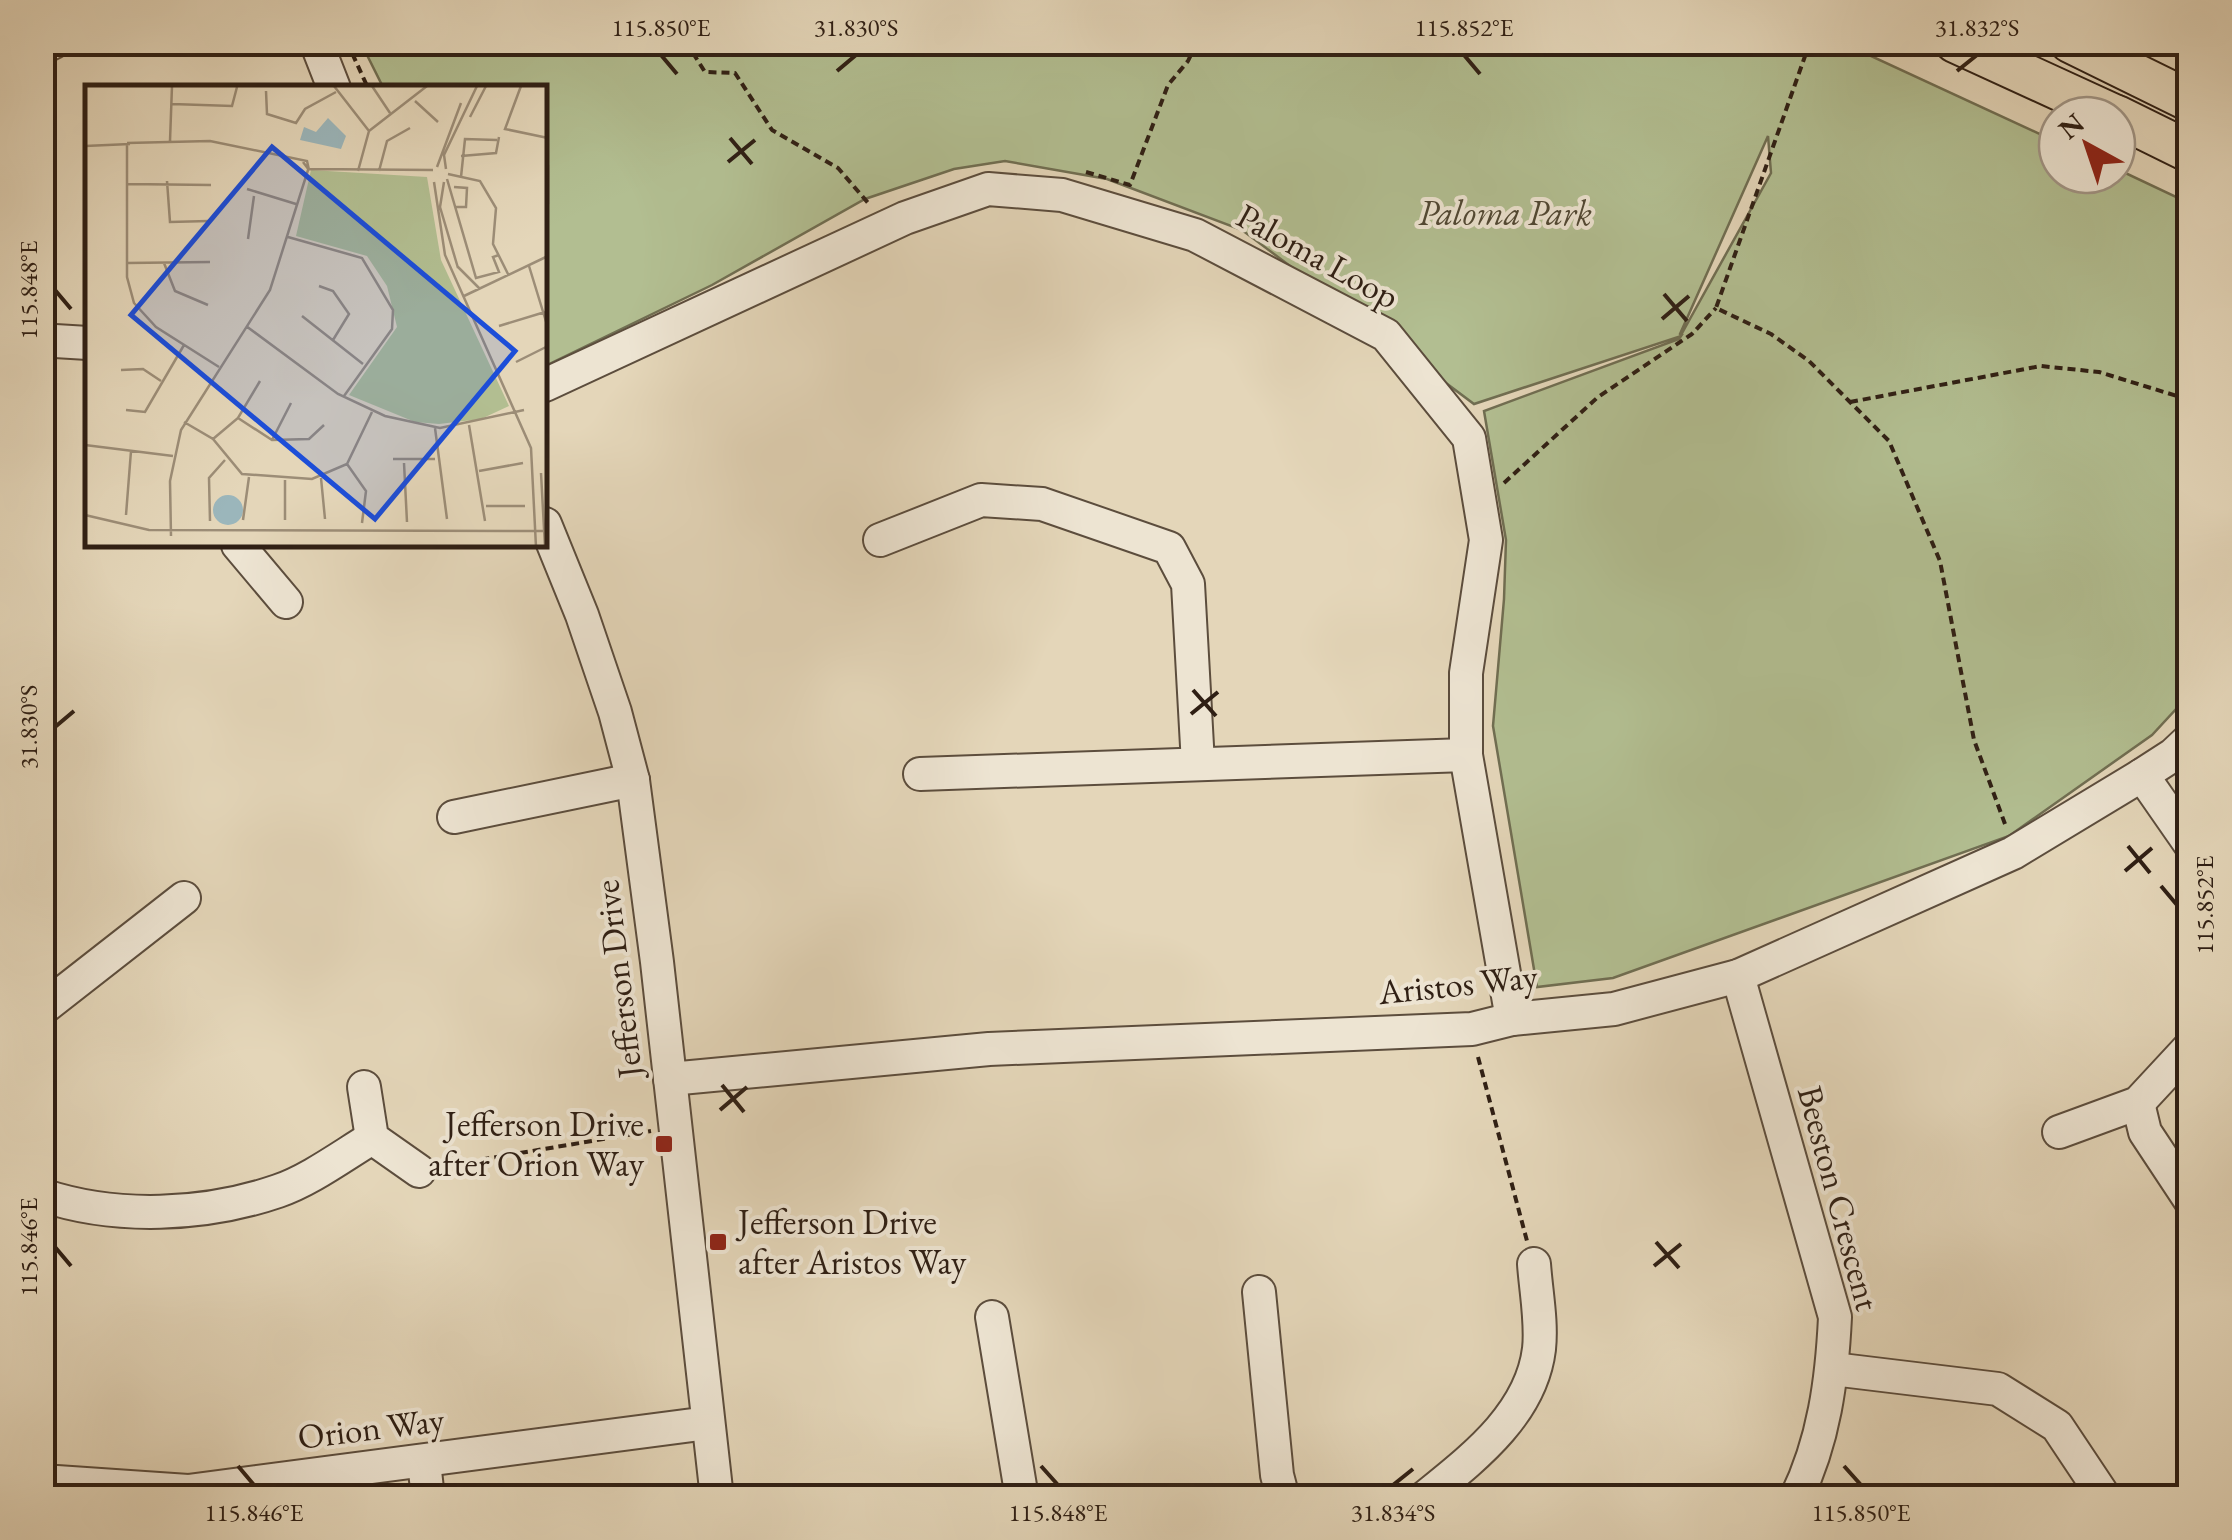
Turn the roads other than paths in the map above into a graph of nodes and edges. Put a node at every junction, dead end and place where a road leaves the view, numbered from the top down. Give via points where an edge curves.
1 (54, 42) edge
2 (1955, 42) edge
3 (2070, 42) edge
4 (322, 46) edge
5 (42, 48) edge
6 (333, 85) edge
7 (2070, 95) edge
8 (2190, 101) edge
9 (2137, 126) edge
10 (2190, 152) edge
11 (548, 384) edge
12 (548, 531) edge
13 (880, 540) dead end
14 (241, 548) edge
15 (286, 602) dead end
16 (2190, 738) edge
17 (1466, 755) junction
18 (1198, 764) junction
19 (920, 774) dead end
20 (2142, 776) junction
21 (633, 780) junction
22 (454, 816) dead end
23 (2190, 844) edge
24 (184, 898) dead end
25 (1738, 976) junction
26 (42, 1009) edge
27 (1512, 1019) junction
28 (2190, 1047) edge
29 (670, 1078) junction
30 (364, 1087) dead end
31 (2138, 1104) junction
32 (2058, 1132) dead end
33 (372, 1138) junction
34 (419, 1170) road end
35 (42, 1195) edge
36 (2190, 1200) edge
37 (1534, 1264) road end
38 (1259, 1292) dead end
39 (992, 1317) dead end
40 (1833, 1369) junction
41 (708, 1424) junction
42 (424, 1462) junction
43 (42, 1481) edge
44 (76, 1491) edge
45 (428, 1498) edge
46 (716, 1498) edge
47 (1022, 1498) edge
48 (1283, 1498) edge
49 (1424, 1498) edge
50 (1796, 1498) edge
51 (2105, 1498) edge

1 - 5 street
2 - 7 main road
3 - 8 main road
4 - 6 street
9 - 10 main road
11 - 17 street, Paloma Loop via 905,218 988,189 1062,195 1195,235 1386,335 1469,438 1486,540 1466,673
12 - 21 street, Jefferson Drive via 616,712
13 - 18 street via 980,500 1042,504 1169,548 1188,584
14 - 15 street
16 - 20 street, Aristos Way
17 - 18 street
17 - 27 street, Paloma Loop
18 - 19 street
20 - 23 street
20 - 25 street, Aristos Way via 2013,853
21 - 22 street
21 - 29 street, Jefferson Drive
24 - 26 street
25 - 27 street, Aristos Way via 1614,1009
25 - 40 street, Beeston Crescent via 1834,1317
27 - 29 street, Aristos Way via 1472,1029 989,1049
28 - 31 street
29 - 41 street, Jefferson Drive
30 - 33 street
31 - 32 street
31 - 36 street via 2145,1132
33 - 34 street
33 - 35 street via 281,1190 227,1204 131,1213
37 - 49 street via 1534,1376 1490,1441
38 - 48 street
39 - 47 street
40 - 50 street, Beeston Crescent via 1810,1469
40 - 51 street via 1998,1389 2056,1426
41 - 42 street, Orion Way
41 - 46 street, Jefferson Drive
42 - 44 street, Orion Way via 188,1491
42 - 45 street
43 - 44 street, Orion Way

